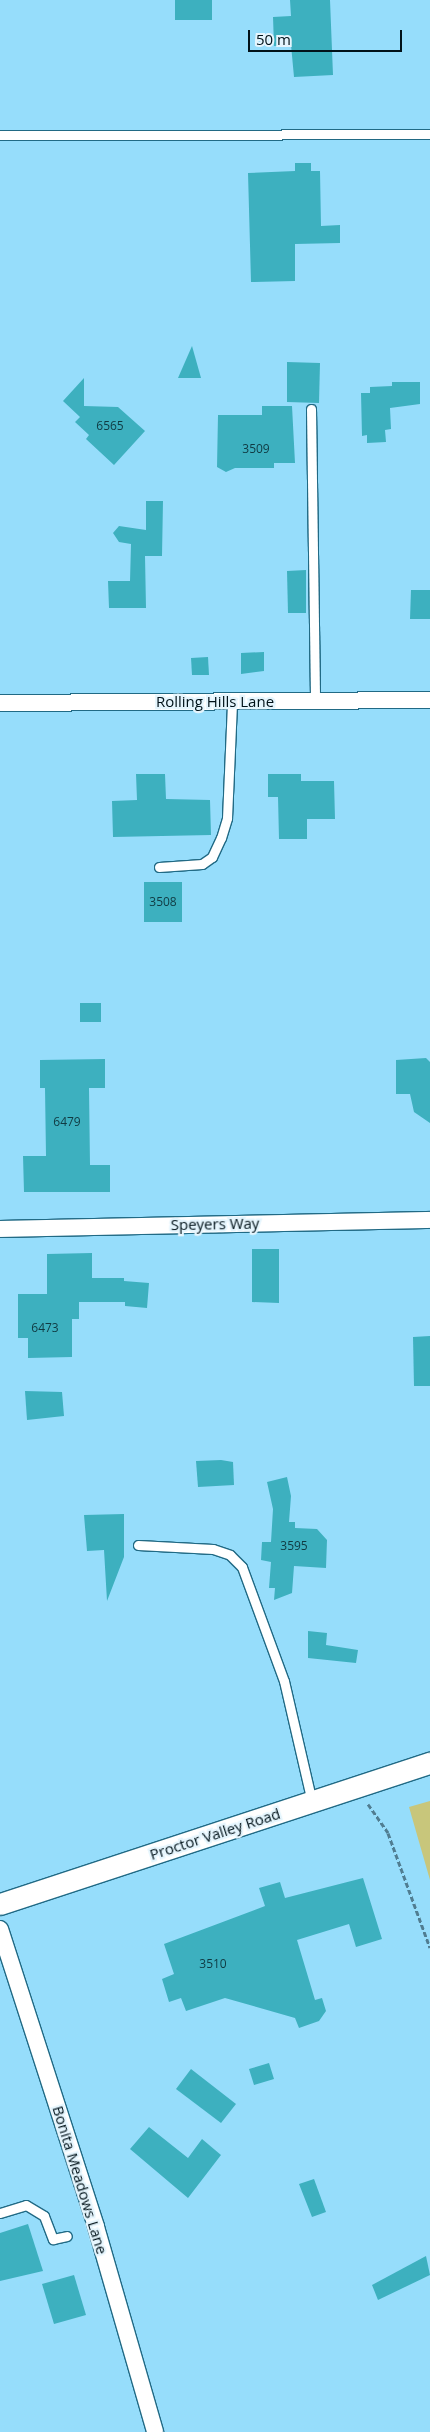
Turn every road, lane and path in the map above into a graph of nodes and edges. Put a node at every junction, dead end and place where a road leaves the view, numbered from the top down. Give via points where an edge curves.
1 (430, 134) edge
2 (0, 135) edge
3 (311, 409) dead end
4 (430, 700) edge
5 (315, 701) junction
6 (232, 702) junction
7 (0, 703) edge
8 (159, 867) dead end
9 (430, 1220) edge
10 (0, 1229) edge
11 (138, 1545) dead end
12 (430, 1763) edge
13 (356, 1787) junction
14 (312, 1802) junction
15 (0, 1904) edge
16 (0, 1929) edge
17 (430, 1948) edge
18 (0, 2212) edge
19 (67, 2236) dead end
20 (155, 2432) edge

1 - 2 lane
3 - 5 lane
4 - 5 street, Rolling Hills Lane
5 - 6 street, Rolling Hills Lane
6 - 7 street, Rolling Hills Lane
6 - 8 lane via 227,818 221,838 212,857 202,864
9 - 10 street, Speyers Way
11 - 14 lane via 213,1549 230,1555 242,1567 284,1681
12 - 13 street, Proctor Valley Road
13 - 14 street, Proctor Valley Road
13 - 17 path via 388,1833
14 - 15 street, Proctor Valley Road
16 - 20 street, Bonita Meadows Lane via 96,2227
18 - 19 lane via 26,2205 44,2216 53,2239

